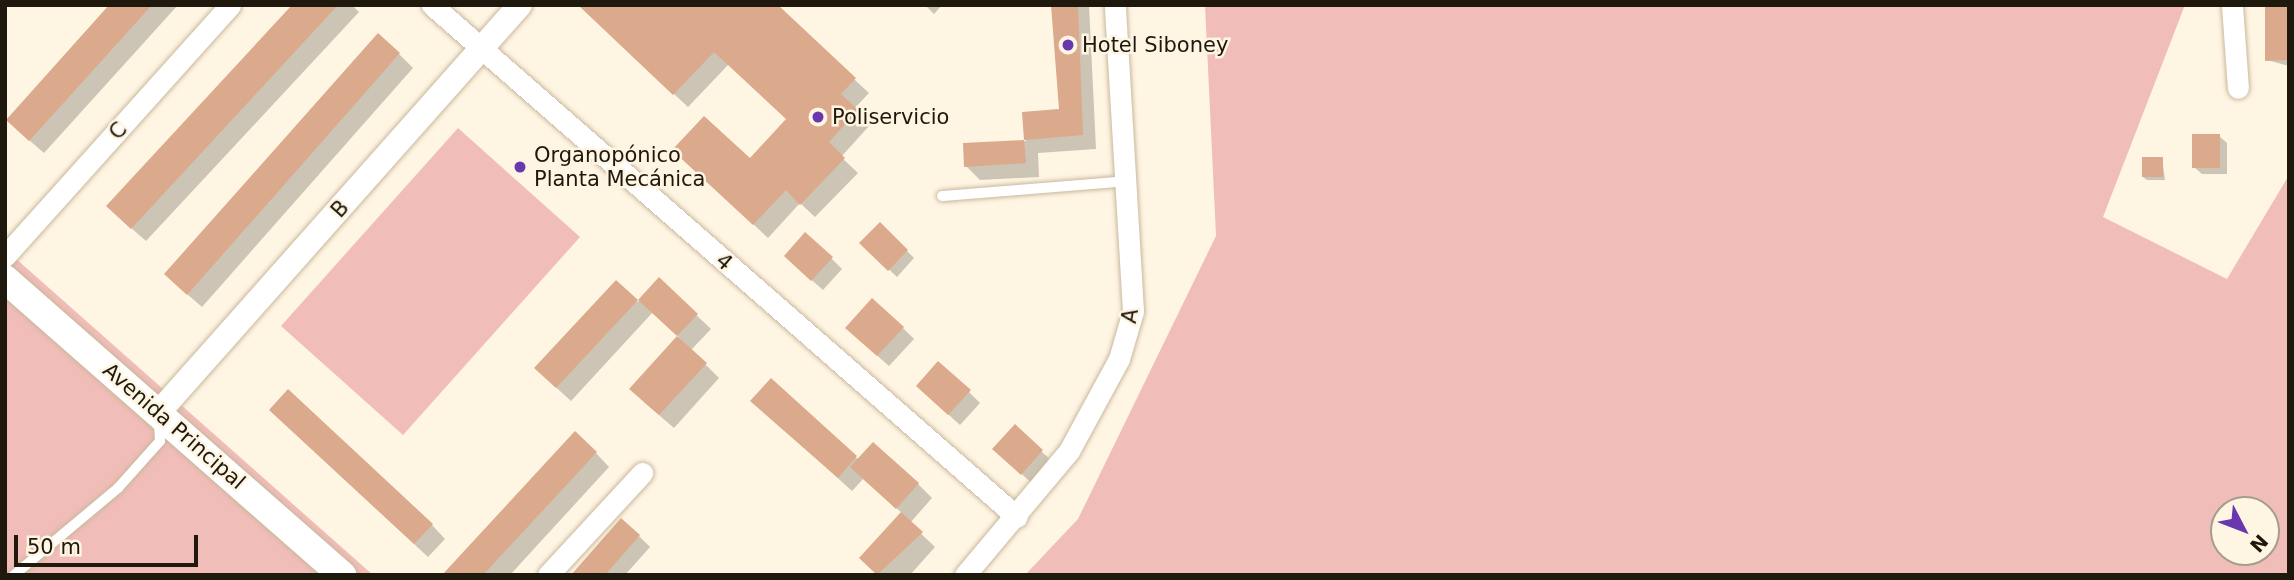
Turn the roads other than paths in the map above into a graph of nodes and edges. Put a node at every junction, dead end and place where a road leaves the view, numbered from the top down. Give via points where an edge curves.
1 (230, 5) edge
2 (432, 5) edge
3 (520, 5) edge
4 (1115, 5) edge
5 (2232, 5) edge
6 (481, 49) junction
7 (2238, 88) dead end
8 (1130, 181) junction
9 (942, 196) dead end
10 (5, 256) edge
11 (5, 279) edge
12 (159, 412) junction
13 (642, 473) dead end
14 (1017, 517) junction
15 (15, 575) edge
16 (342, 575) edge
17 (548, 575) edge
18 (965, 575) edge

1 - 10 street, C
2 - 6 street, 4
3 - 6 street, B
4 - 8 street, A
5 - 7 street
6 - 12 street, B
6 - 14 street, 4
8 - 9 lane
8 - 14 street, A via 1133,311 1119,359 1069,451
11 - 12 main road, Avenida Principal
12 - 15 lane via 160,440 126,478
12 - 16 main road, Avenida Principal
13 - 17 street
14 - 18 street, A

